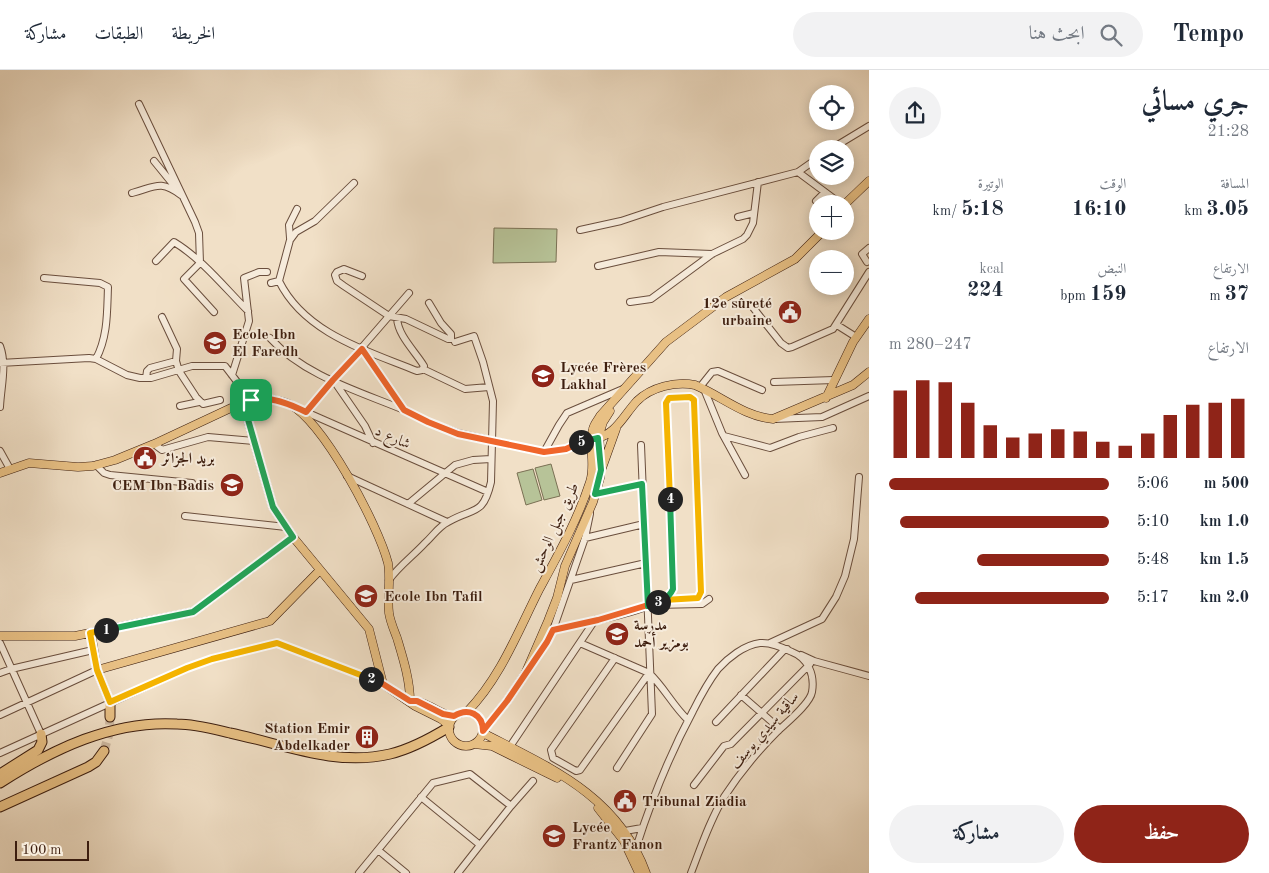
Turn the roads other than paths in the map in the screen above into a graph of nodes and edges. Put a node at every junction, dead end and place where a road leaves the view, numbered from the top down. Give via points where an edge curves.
1 (140, 104) dead end
2 (869, 126) edge
3 (846, 140) edge
4 (154, 161) dead end
5 (809, 164) edge
6 (798, 172) junction
7 (869, 181) edge
8 (758, 182) junction
9 (354, 183) dead end
10 (825, 192) junction
11 (132, 194) dead end
12 (182, 195) junction
13 (822, 195) edge
14 (829, 195) edge
15 (854, 195) edge
16 (297, 209) dead end
17 (754, 213) junction
18 (738, 217) dead end
19 (580, 230) dead end
20 (290, 240) junction
21 (814, 240) edge
22 (869, 248) edge
23 (712, 254) junction
24 (156, 261) dead end
25 (867, 262) dead end
26 (200, 263) junction
27 (598, 266) dead end
28 (267, 272) dead end
29 (869, 272) edge
30 (362, 276) dead end
31 (44, 278) dead end
32 (279, 281) junction
33 (271, 283) dead end
34 (409, 293) dead end
35 (630, 302) dead end
36 (430, 303) dead end
37 (751, 305) dead end
38 (248, 311) junction
39 (214, 312) dead end
40 (389, 316) junction
41 (162, 317) dead end
42 (397, 318) junction
43 (869, 319) edge
44 (837, 325) junction
45 (856, 337) junction
46 (270, 338) dead end
47 (456, 342) dead end
48 (0, 346) edge
49 (362, 349) junction
50 (96, 359) junction
51 (176, 361) junction
52 (2, 362) edge
53 (423, 369) junction
54 (179, 371) junction
55 (869, 372) edge
56 (232, 375) junction
57 (146, 378) junction
58 (333, 380) junction
59 (834, 380) junction
60 (774, 382) dead end
61 (627, 387) junction
62 (490, 388) junction
63 (702, 388) junction
64 (762, 390) dead end
65 (621, 394) junction
66 (869, 396) edge
67 (826, 398) junction
68 (220, 400) dead end
69 (247, 401) junction
70 (199, 402) junction
71 (180, 406) dead end
72 (0, 407) edge
73 (404, 410) junction
74 (305, 414) junction
75 (773, 419) junction
76 (601, 425) junction
77 (833, 428) dead end
78 (724, 436) junction
79 (611, 437) junction
80 (254, 440) junction
81 (374, 442) junction
82 (492, 442) junction
83 (595, 442) junction
84 (154, 444) junction
85 (641, 445) dead end
86 (0, 451) edge
87 (544, 452) junction
88 (492, 459) junction
89 (96, 465) junction
90 (10, 469) junction
91 (601, 470) junction
92 (0, 473) edge
93 (444, 474) junction
94 (745, 475) dead end
95 (347, 476) junction
96 (859, 478) dead end
97 (192, 483) dead end
98 (642, 484) junction
99 (488, 492) junction
100 (594, 498) junction
101 (408, 504) junction
102 (185, 516) dead end
103 (447, 522) junction
104 (644, 524) junction
105 (286, 527) junction
106 (293, 537) junction
107 (585, 538) junction
108 (646, 563) junction
109 (320, 570) junction
110 (388, 580) junction
111 (571, 580) junction
112 (709, 599) dead end
113 (664, 600) junction
114 (648, 606) junction
115 (595, 620) junction
116 (553, 630) junction
117 (90, 633) junction
118 (0, 636) edge
119 (0, 643) edge
120 (580, 643) junction
121 (770, 644) junction
122 (785, 648) junction
123 (93, 650) junction
124 (615, 658) junction
125 (811, 663) junction
126 (11, 669) junction
127 (97, 670) junction
128 (649, 672) junction
129 (0, 673) edge
130 (524, 674) junction
131 (869, 676) edge
132 (383, 684) junction
133 (741, 695) junction
134 (27, 701) junction
135 (410, 701) junction
136 (110, 702) junction
137 (466, 712) junction
138 (762, 712) junction
139 (0, 715) edge
140 (454, 716) junction
141 (110, 717) tunnel mouth
142 (688, 720) junction
143 (716, 722) dead end
144 (449, 726) junction
145 (780, 729) junction
146 (483, 732) junction
147 (41, 734) junction
148 (474, 744) junction
149 (509, 748) junction
150 (104, 750) tunnel mouth
151 (0, 753) edge
152 (564, 765) junction
153 (617, 768) dead end
154 (560, 773) junction
155 (0, 774) edge
156 (533, 781) dead end
157 (0, 783) edge
158 (694, 785) dead end
159 (421, 797) junction
160 (0, 806) edge
161 (511, 806) junction
162 (642, 828) junction
163 (622, 832) junction
164 (480, 845) junction
165 (633, 849) junction
166 (378, 850) junction
167 (359, 873) edge
168 (406, 873) edge
169 (458, 873) edge
170 (639, 873) edge
171 (646, 873) edge
172 (691, 873) edge

1 - 12 street
2 - 3 street
4 - 12 street
5 - 6 street
6 - 8 street
6 - 10 street
7 - 15 main road
8 - 17 street
8 - 19 street
9 - 20 street
10 - 13 street
10 - 14 street
11 - 12 street via 165,185
12 - 26 street via 198,233
16 - 20 street via 289,225
17 - 18 street
17 - 23 street via 751,229 743,239
20 - 32 street
21 - 61 main road, طريق جبل الوحش via 795,259 726,297 666,342
22 - 25 street via 862,254
23 - 27 street via 659,252
23 - 35 street via 651,299
24 - 26 street via 174,242
26 - 38 street
26 - 39 street via 184,279
28 - 38 street via 244,278
29 - 44 street
30 - 40 street via 344,269 335,275 337,281
31 - 50 street via 100,283 108,287 106,328
32 - 33 street
32 - 49 street via 289,298 309,318
34 - 40 street
36 - 42 street via 451,334 450,338
37 - 44 street via 788,348 828,332
38 - 56 street via 249,321
40 - 42 street
40 - 49 street
41 - 51 street via 177,349
42 - 53 street via 397,325
43 - 45 main road
44 - 45 street
45 - 59 main road
46 - 58 street via 293,359
47 - 62 street via 474,336
48 - 52 street
49 - 53 street via 417,371
49 - 58 street
49 - 73 street
50 - 52 street
50 - 57 street via 127,375
51 - 54 street
51 - 57 street via 150,368
52 - 72 street
53 - 62 street via 465,389
54 - 56 street via 192,366 221,365
54 - 57 street
54 - 70 street
55 - 67 main road via 853,385
56 - 69 street
58 - 73 street
58 - 74 street
58 - 81 street
59 - 60 street
59 - 67 main road
61 - 65 main road, طريق جبل الوحش
61 - 87 street via 567,414
62 - 82 street
63 - 64 street via 712,372 718,371
63 - 75 main road via 752,415
63 - 78 street
63 - 79 main road via 679,383 650,392 638,401
65 - 76 main road
65 - 83 main road, طريق جبل الوحش via 593,428
66 - 75 street via 822,417
67 - 75 main road
68 - 70 street via 207,404
69 - 74 main road via 257,398 289,404
69 - 80 main road
69 - 84 main road
70 - 71 street
73 - 82 street via 458,434
74 - 81 street, شارع د
74 - 95 main road
76 - 79 main road
76 - 83 main road
77 - 78 street via 770,448
78 - 94 street
79 - 83 main road
79 - 91 main road
80 - 84 street via 208,436 162,450
80 - 105 main road via 273,507
81 - 93 street, شارع د
82 - 87 street
82 - 88 street
83 - 87 street via 579,442 566,449
83 - 91 main road
83 - 137 main road, طريق جبل الوحش via 591,479 567,537 502,666
84 - 89 main road
85 - 98 street
86 - 90 street
88 - 93 street via 455,465
88 - 99 street
89 - 90 main road via 73,467 29,463
89 - 97 street via 110,475
90 - 92 main road
91 - 100 main road
93 - 99 street, شارع د
93 - 101 street
95 - 101 street
95 - 110 main road via 376,528 388,566
96 - 121 street via 854,539 836,597 822,619
98 - 100 street
98 - 104 street
99 - 103 street via 486,501 475,511
100 - 107 street, طريق جبل الوحش
100 - 130 main road, طريق جبل الوحش via 565,566 557,598
101 - 103 street
102 - 105 street
103 - 110 street
104 - 107 street
104 - 108 street
105 - 106 main road
106 - 109 main road
106 - 117 main road via 193,612
107 - 111 street, طريق جبل الوحش
108 - 111 street
108 - 114 street
109 - 127 main road via 270,622
109 - 132 main road via 369,630
110 - 135 main road via 389,614 406,671
111 - 116 street, طريق جبل الوحش
112 - 114 street via 702,604
113 - 113 street via 673,589 666,403 669,398 690,397 694,400 701,592 698,598
113 - 114 street
114 - 115 street
114 - 128 street
115 - 116 street
115 - 120 street
116 - 130 street, طريق جبل الوحش
117 - 118 main road
117 - 123 main road
119 - 126 street
120 - 124 street
120 - 149 street
121 - 122 street
121 - 142 street via 758,643 745,648 719,668
122 - 125 street
122 - 133 street
123 - 126 street
123 - 127 main road
124 - 128 street
124 - 152 street via 551,750 552,758
125 - 131 street
125 - 138 street
125 - 145 street, ساقية سيدي يوسف via 812,694
126 - 129 street
126 - 134 street
127 - 134 street
127 - 136 main road
128 - 142 street
128 - 152 street via 580,770 576,772
128 - 153 street via 652,714
130 - 146 main road, طريق جبل الوحش
132 - 135 main road
132 - 136 street via 277,643 212,659
133 - 138 street
133 - 143 street
134 - 139 street
134 - 147 street
135 - 140 main road
135 - 144 main road
136 - 141 highway
136 - 147 street
137 - 140 main road
137 - 146 main road via 479,718
138 - 145 street
138 - 158 street via 730,744 724,746
140 - 144 main road
142 - 162 street
144 - 148 main road via 450,735 457,744
144 - 157 highway via 401,751 351,758 305,752 193,725 152,724 121,728 83,739
145 - 172 street, ساقية سيدي يوسف via 724,797
146 - 148 main road
146 - 149 main road
147 - 151 street
147 - 155 highway via 38,750
148 - 163 main road via 492,746 569,784
149 - 154 main road
150 - 160 highway via 88,767
152 - 154 street
154 - 163 main road via 613,816
156 - 161 street
159 - 161 street via 433,783 470,774
159 - 164 street
159 - 166 street
161 - 164 street
162 - 163 street
162 - 165 street
163 - 165 main road
164 - 169 street
165 - 170 main road
165 - 171 main road
166 - 167 street
166 - 168 street

